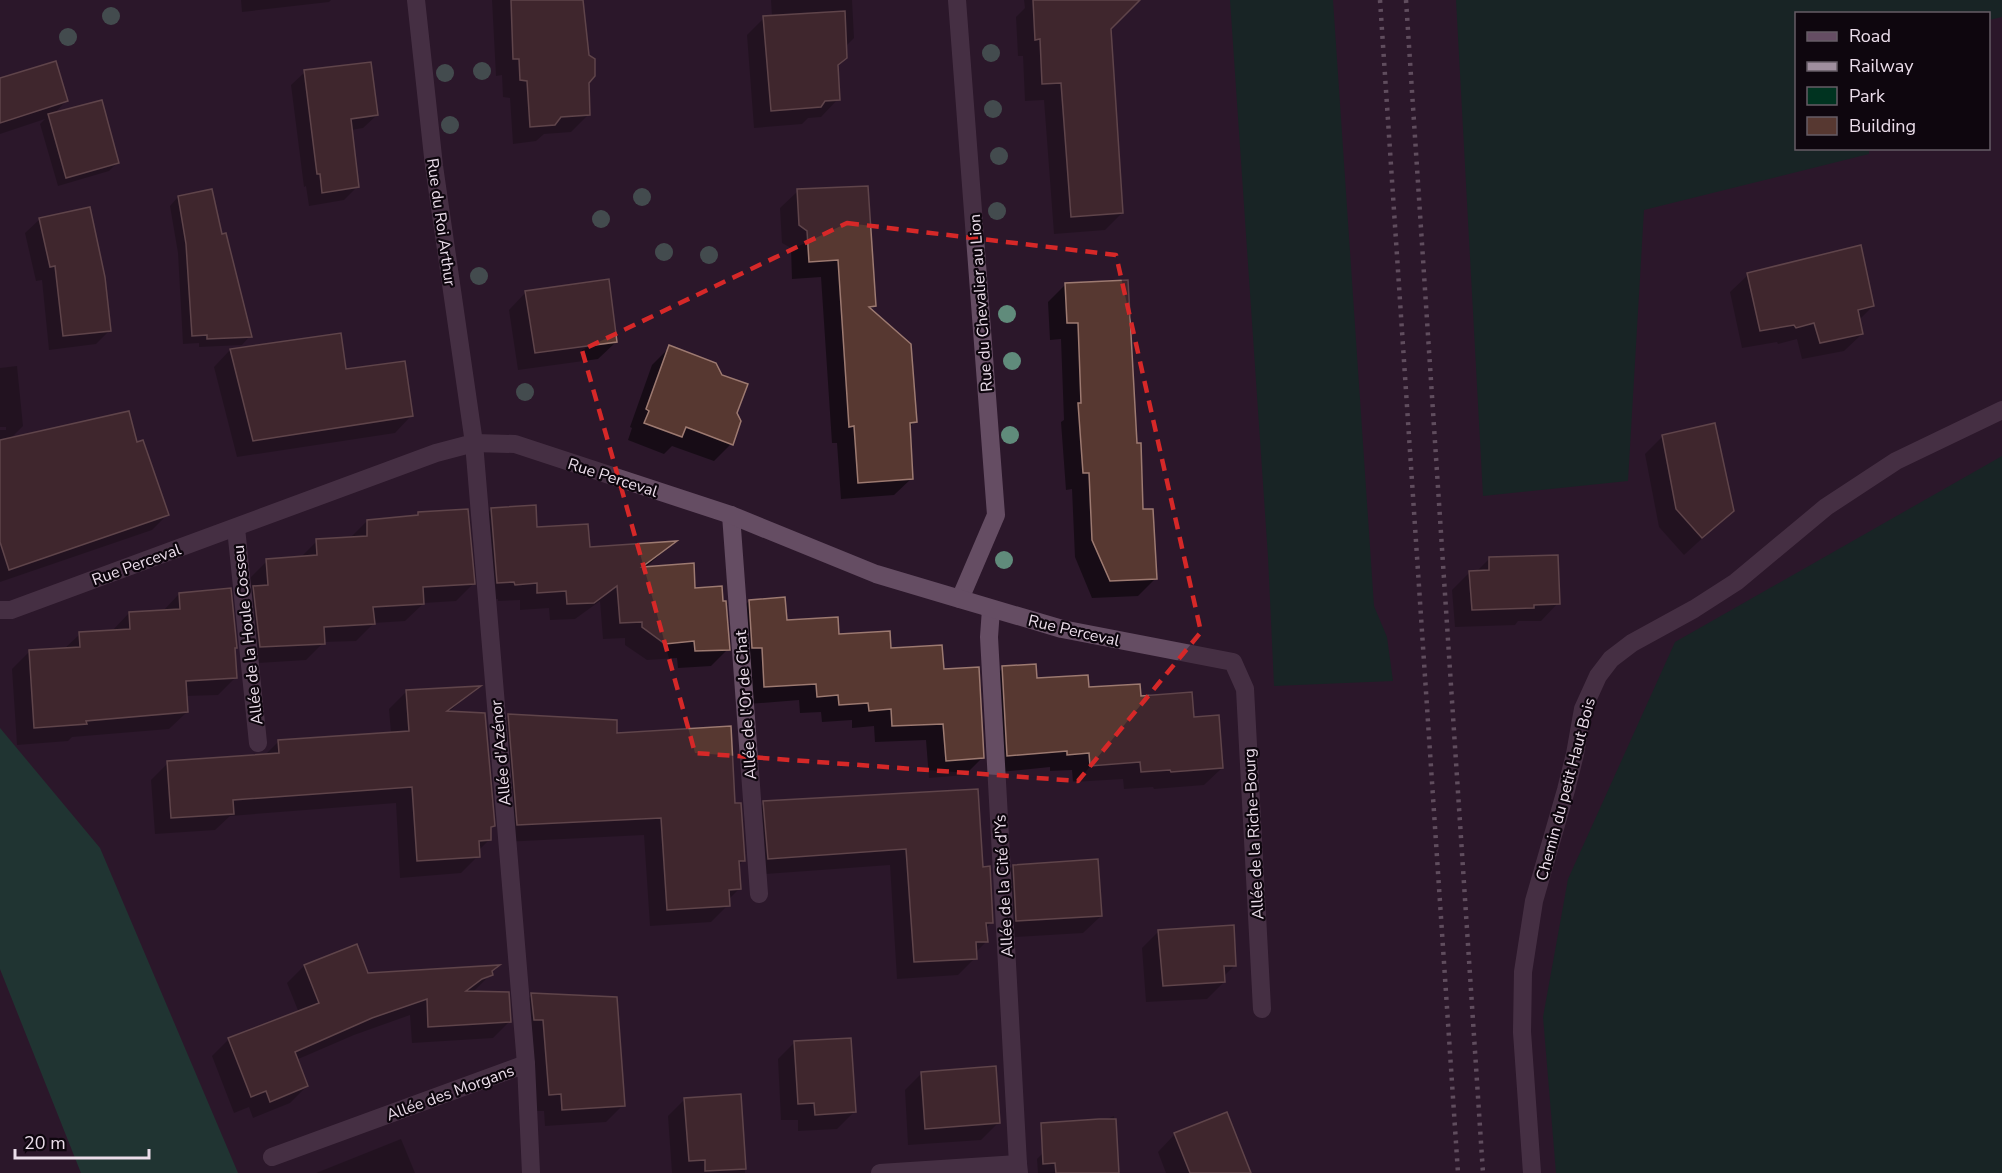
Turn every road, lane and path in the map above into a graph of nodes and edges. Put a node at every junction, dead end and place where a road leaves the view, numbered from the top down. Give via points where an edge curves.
1 (416, 0) edge
2 (957, 0) edge
3 (2002, 410) edge
4 (474, 443) junction
5 (731, 516) junction
6 (236, 528) junction
7 (960, 600) junction
8 (0, 609) edge
9 (991, 609) junction
10 (1233, 662) joint
11 (258, 743) dead end
12 (759, 894) dead end
13 (1262, 1008) dead end
14 (526, 1064) junction
15 (272, 1157) dead end
16 (1019, 1168) edge
17 (531, 1173) edge
18 (880, 1173) edge
19 (1532, 1173) edge

1 - 4 street, Rue du Roi Arthur via 434,166
2 - 7 street, Rue du Chevalier au Lion via 996,515
3 - 19 street, Chemin du petit Haut Bois via 1887,466 1826,507 1736,582 1632,643 1611,659 1598,676 1583,710 1575,754 1534,902 1525,953 1521,1003
4 - 5 street, Rue Perceval via 516,444
4 - 6 street, Rue Perceval via 436,453
4 - 14 street, Allée d'Azénor
5 - 7 street, Rue Perceval via 876,573
5 - 12 street, Allée de l'Or de Chat
6 - 8 street, Rue Perceval via 11,609
6 - 11 street, Allée de la Houle Cosseu
7 - 9 street, Rue Perceval
9 - 10 street, Rue Perceval via 1062,629
9 - 16 street, Allée de la Cité d'Ys via 989,637
10 - 13 street, Allée de la Riche-Bourg via 1245,689
14 - 15 street, Allée des Morgans
14 - 17 street, Allée des Morgans
16 - 18 street

